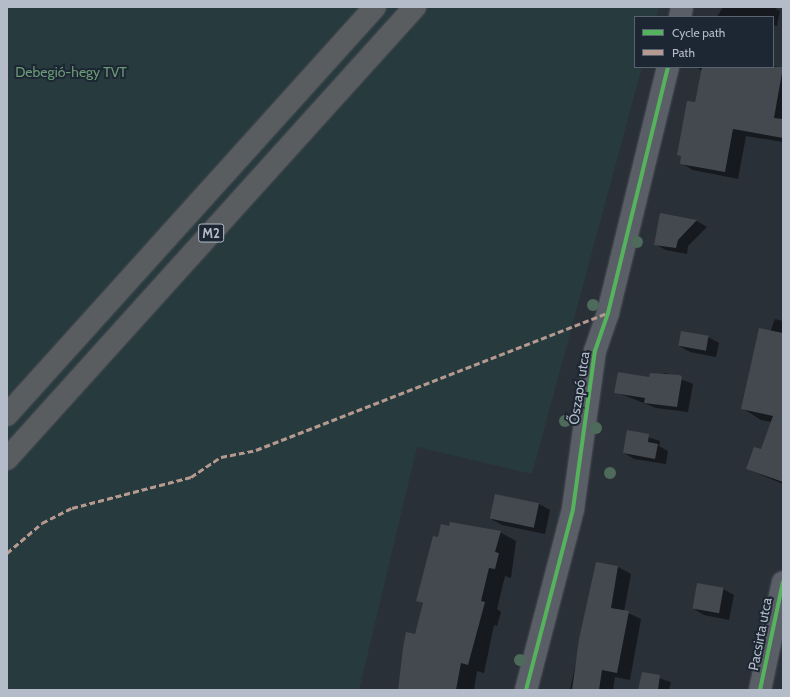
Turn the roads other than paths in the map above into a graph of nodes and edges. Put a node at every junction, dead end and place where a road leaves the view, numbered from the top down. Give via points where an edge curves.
1 (375, 7) edge
2 (415, 7) edge
3 (668, 68) edge
4 (7, 415) edge
5 (7, 460) edge
6 (783, 582) edge
7 (526, 690) edge
8 (760, 690) edge

1 - 4 highway, M2
2 - 5 highway, M2
3 - 7 street, Őszapó utca via 608,313 595,351 573,509
6 - 8 street, Pacsirta utca

